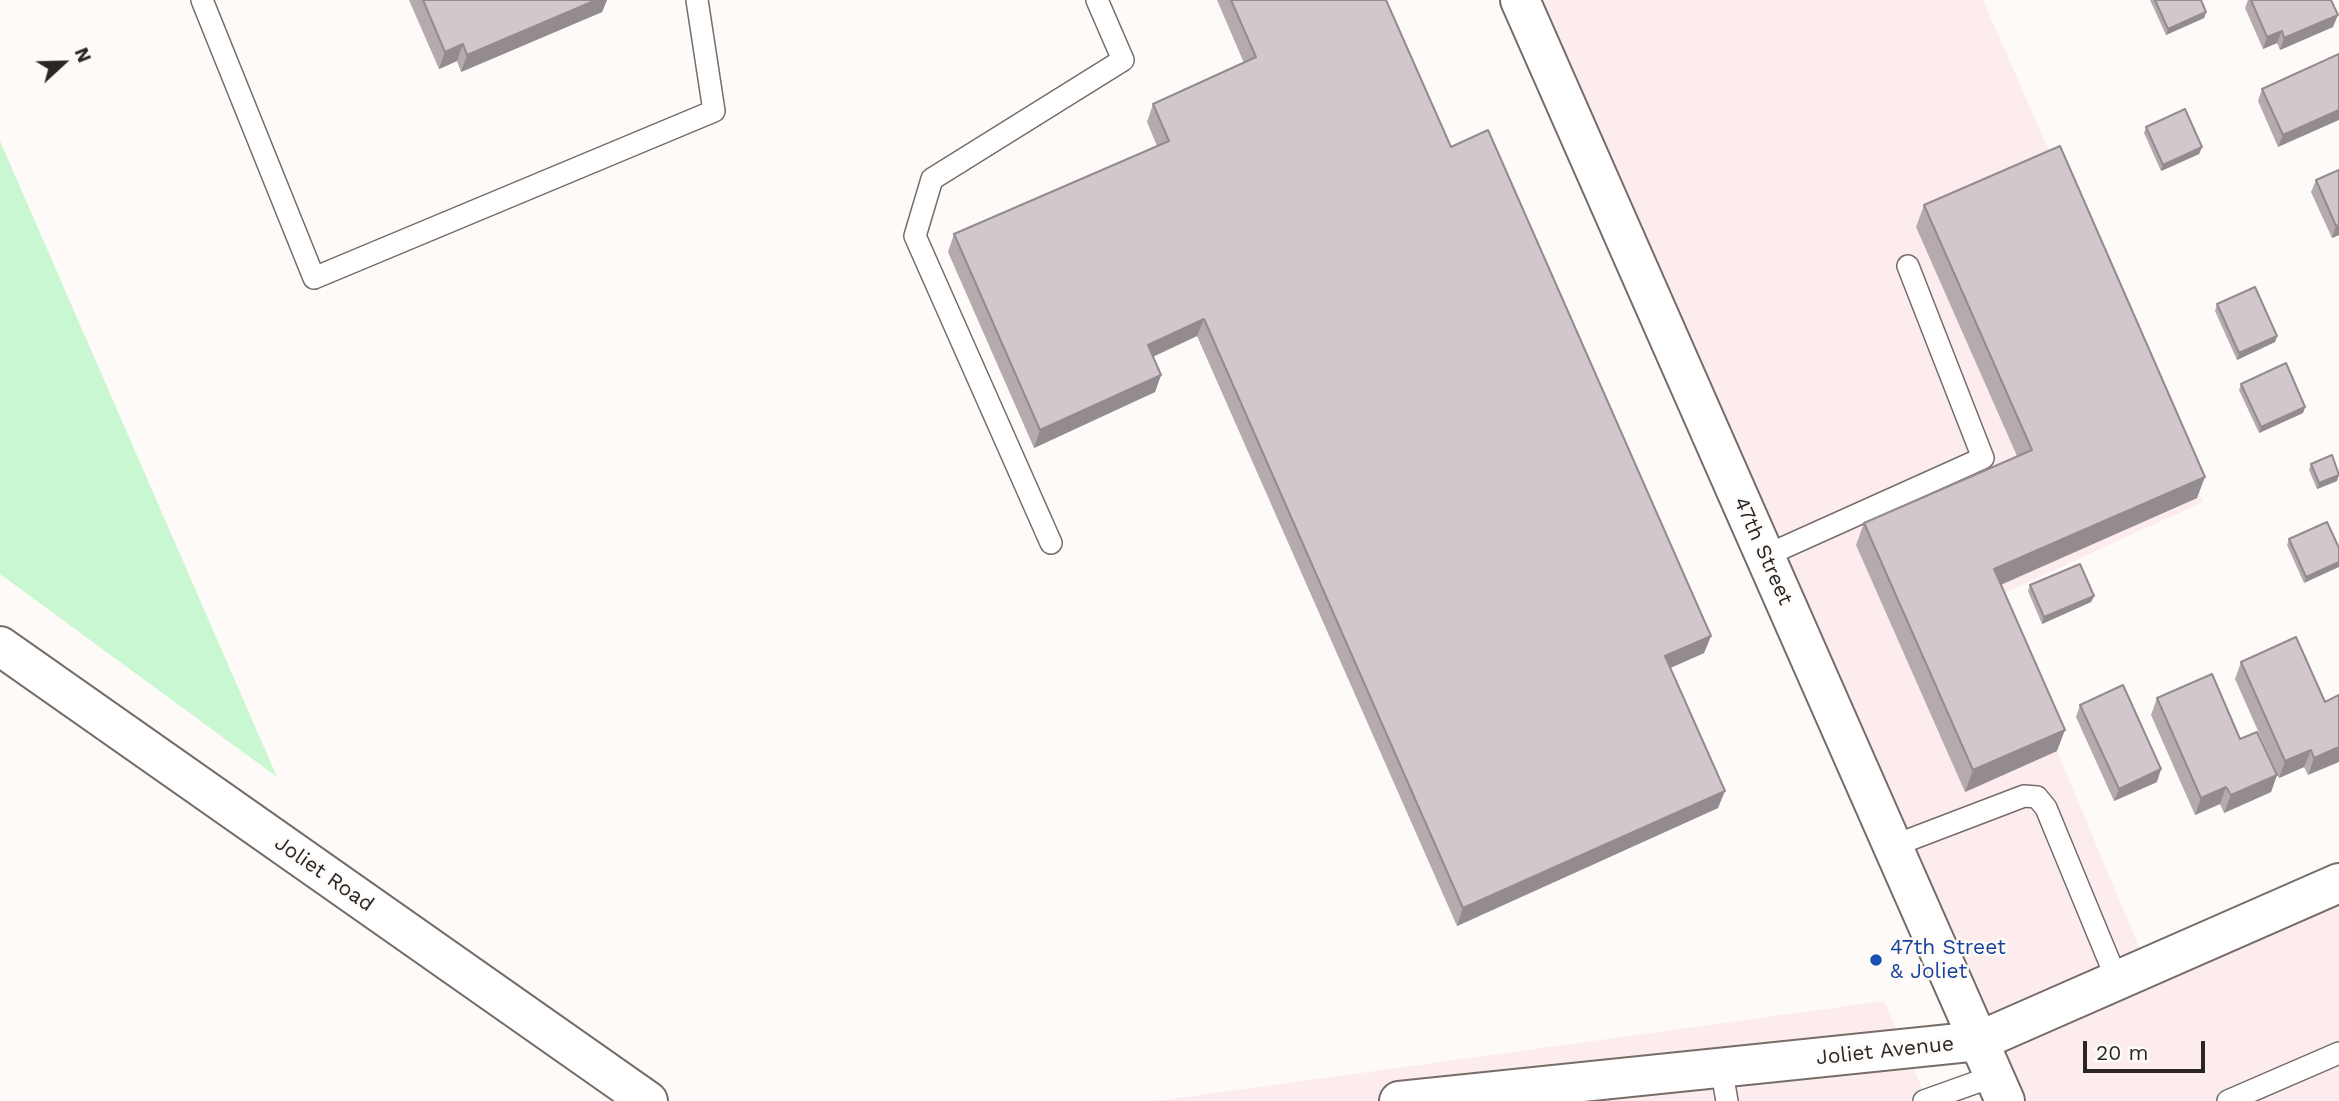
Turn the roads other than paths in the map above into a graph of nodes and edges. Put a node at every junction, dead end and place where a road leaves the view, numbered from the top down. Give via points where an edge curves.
1 (202, 0) edge
2 (697, 0) edge
3 (1097, 0) edge
4 (1520, 0) edge
5 (1908, 266) dead end
6 (1051, 543) dead end
7 (1765, 556) junction
8 (0, 646) edge
9 (1892, 846) junction
10 (2339, 883) edge
11 (2117, 980) junction
12 (1979, 1041) junction
13 (2339, 1053) edge
14 (1723, 1084) edge
15 (2000, 1088) edge
16 (1476, 1097) edge
17 (649, 1101) edge
18 (1399, 1101) edge
19 (1924, 1101) edge
20 (2228, 1101) edge

1 - 2 lane via 314,278 714,111
3 - 6 lane via 1123,61 932,179 915,236
4 - 7 main road, 47th Street
5 - 7 lane via 1983,458
7 - 9 main road, 47th Street
8 - 17 main road, Joliet Road
9 - 11 lane via 2024,796 2037,797 2046,808
9 - 12 main road, 47th Street
10 - 11 main road, Joliet Avenue
11 - 12 main road, Joliet Avenue
12 - 14 main road, Joliet Avenue
12 - 15 main road, 47th Street
13 - 20 lane
14 - 16 main road, Joliet Avenue
15 - 19 lane
16 - 18 main road, Joliet Avenue

